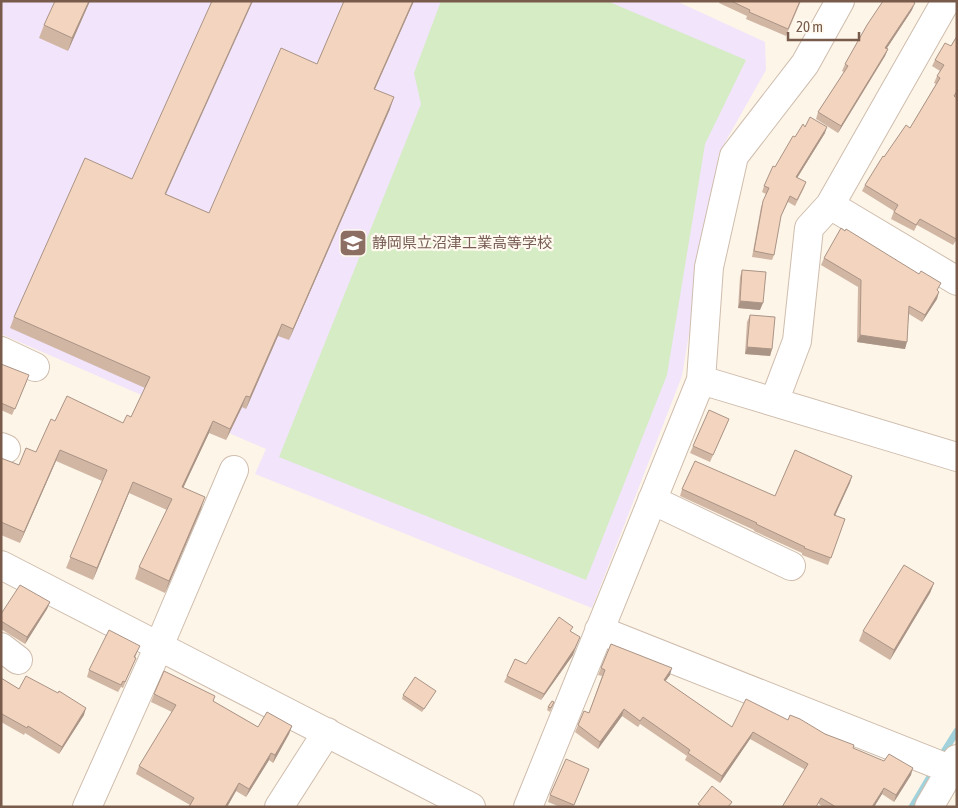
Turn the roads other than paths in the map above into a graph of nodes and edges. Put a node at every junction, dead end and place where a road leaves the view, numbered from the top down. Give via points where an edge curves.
1 (840, 1) edge
2 (946, 1) edge
3 (830, 205) junction
4 (957, 281) edge
5 (1, 351) edge
6 (34, 366) dead end
7 (701, 380) junction
8 (774, 402) junction
9 (957, 457) edge
10 (234, 470) dead end
11 (652, 500) junction
12 (791, 566) dead end
13 (4, 573) edge
14 (599, 630) junction
15 (159, 646) junction
16 (327, 732) junction
17 (955, 767) edge
18 (88, 807) edge
19 (279, 807) edge
20 (471, 807) edge
21 (528, 807) edge
22 (929, 807) edge

1 - 7 street via 805,64 734,156 709,267
2 - 3 street
3 - 4 street
3 - 8 street via 809,228 797,341
5 - 6 street
7 - 8 street
7 - 11 street
8 - 9 street
10 - 15 street
11 - 12 street
11 - 14 street
13 - 15 street
14 - 17 street via 925,759
14 - 21 street
15 - 16 street
15 - 18 street
16 - 19 street
16 - 20 street
17 - 22 street

